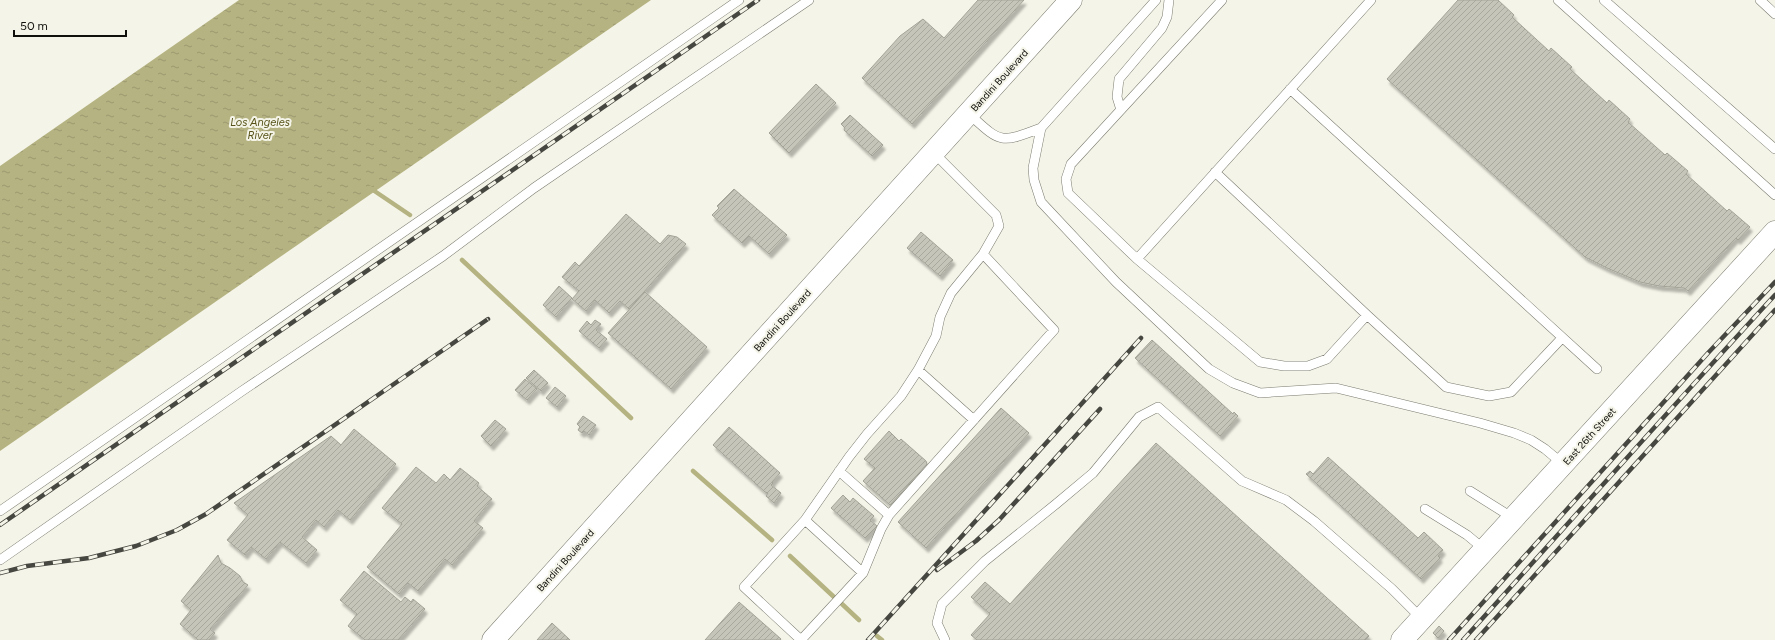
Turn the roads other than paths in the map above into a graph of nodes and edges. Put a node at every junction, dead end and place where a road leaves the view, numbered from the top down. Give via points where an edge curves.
1 (739, 0) edge
2 (809, 0) edge
3 (1071, 0) edge
4 (1156, 0) edge
5 (1169, 0) edge
6 (1222, 0) edge
7 (1371, 0) edge
8 (1558, 0) edge
9 (1604, 0) edge
10 (1760, 0) edge
11 (1775, 14) edge
12 (1290, 89) junction
13 (1121, 110) junction
14 (968, 113) junction
15 (1041, 128) junction
16 (1775, 149) edge
17 (933, 152) junction
18 (1215, 172) junction
19 (1775, 195) edge
20 (1775, 232) edge
21 (983, 254) junction
22 (1137, 259) junction
23 (1367, 315) junction
24 (1562, 338) junction
25 (1597, 369) dead end
26 (918, 370) junction
27 (974, 420) junction
28 (1563, 464) junction
29 (839, 471) junction
30 (1470, 491) dead end
31 (1425, 509) dead end
32 (0, 511) edge
33 (889, 515) junction
34 (1513, 518) junction
35 (805, 520) junction
36 (1484, 550) junction
37 (0, 560) edge
38 (863, 573) junction
39 (1422, 619) junction
40 (493, 640) edge
41 (801, 640) edge
42 (945, 640) edge
43 (1402, 640) edge

1 - 32 lane
2 - 37 lane via 534,188 443,256 242,391
3 - 14 main road, Bandini Boulevard
4 - 15 lane
5 - 13 lane via 1167,17 1162,28 1119,79 1117,97
6 - 13 lane
7 - 12 lane
8 - 19 lane
9 - 16 lane
10 - 11 lane
12 - 18 lane
12 - 24 lane
13 - 22 lane via 1071,164 1066,179 1068,194
14 - 15 lane via 994,136 1000,138 1018,136
14 - 17 main road, Bandini Boulevard
15 - 28 lane via 1033,168 1041,202 1116,282 1209,369 1221,377 1263,393 1336,388 1480,423 1531,440
17 - 21 lane via 996,215 999,226
17 - 40 main road, Bandini Boulevard
18 - 22 lane
18 - 23 lane
20 - 28 main road, East 26th Street
21 - 26 lane via 951,293 940,317 936,336
21 - 27 lane via 1054,330
22 - 23 lane via 1260,362 1308,366 1327,359
23 - 24 lane via 1446,387 1489,396 1511,392
24 - 25 lane
26 - 27 lane
26 - 29 lane via 901,396
27 - 33 lane
28 - 34 main road, East 26th Street
29 - 33 lane
29 - 35 lane
30 - 34 lane
31 - 36 lane via 1467,535
33 - 38 lane via 880,529
34 - 36 main road, East 26th Street
35 - 38 lane
35 - 41 lane via 744,587
36 - 39 main road, East 26th Street
38 - 41 lane
39 - 42 lane via 1392,589 1314,521 1286,500 1242,481 1158,408 1139,417 1093,473 985,560 942,604 937,624
39 - 43 main road, East 26th Street

